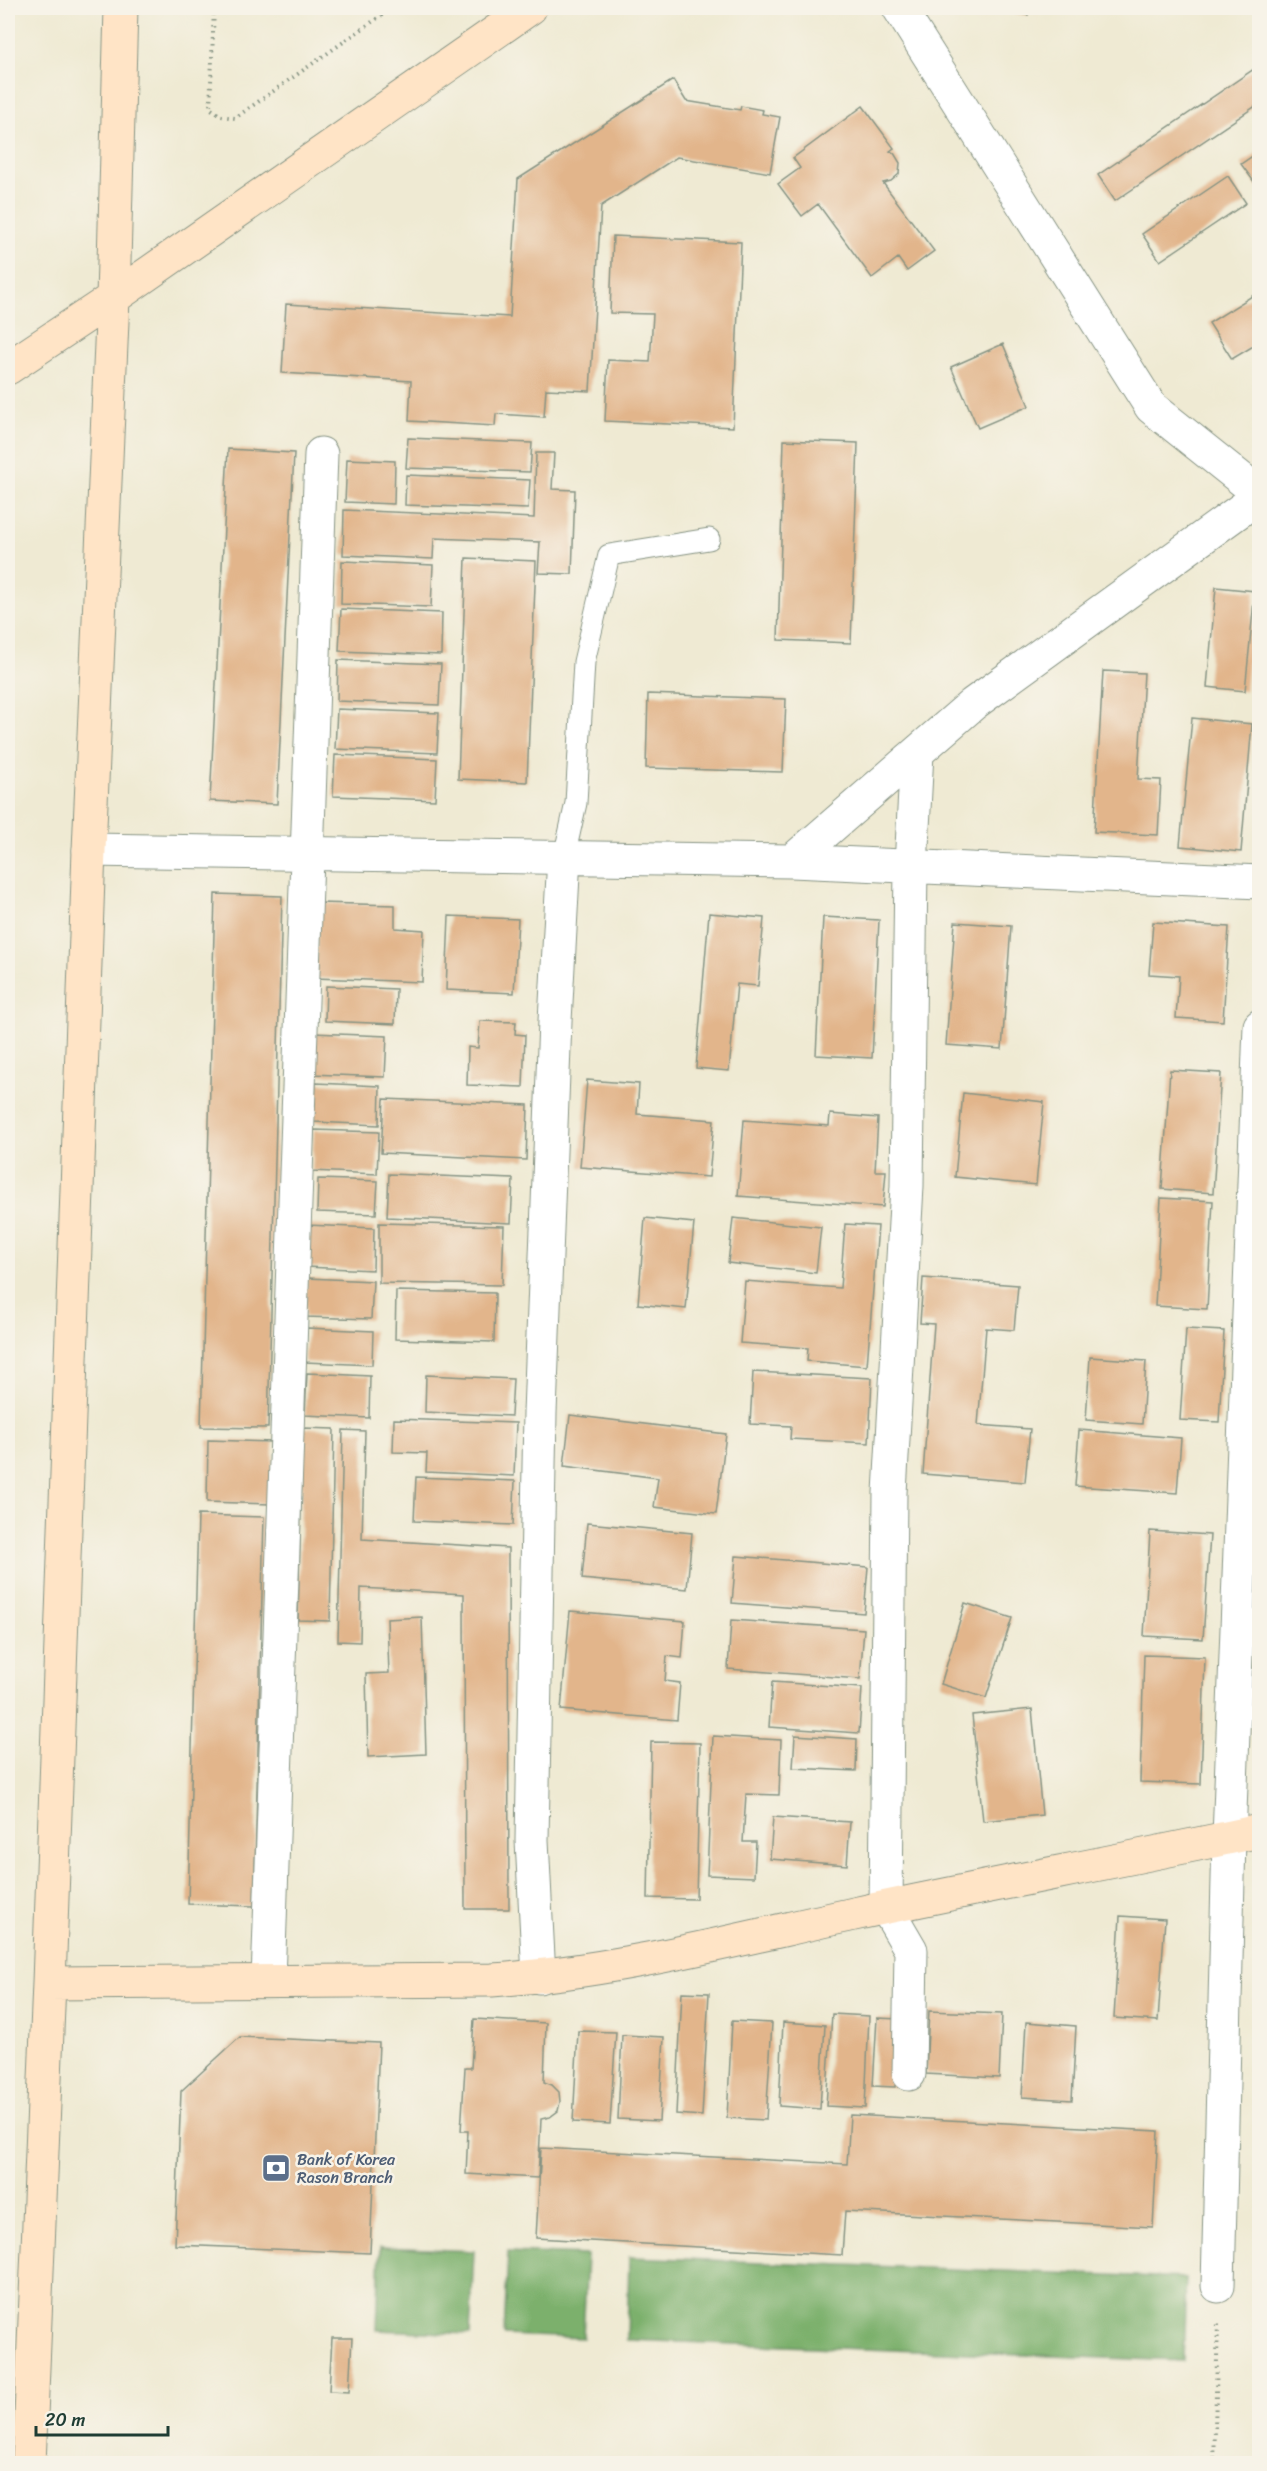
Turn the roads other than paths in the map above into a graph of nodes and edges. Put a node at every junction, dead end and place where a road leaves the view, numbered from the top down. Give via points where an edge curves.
1 (122, 8) edge
2 (530, 8) edge
3 (899, 8) edge
4 (113, 298) junction
5 (8, 368) edge
6 (321, 454) dead end
7 (1260, 495) edge
8 (709, 539) dead end
9 (917, 753) junction
10 (89, 850) junction
11 (308, 853) junction
12 (564, 857) junction
13 (792, 861) junction
14 (911, 866) junction
15 (1260, 882) edge
16 (1260, 1026) edge
17 (1244, 1834) edge
18 (886, 1907) junction
19 (539, 1977) junction
20 (268, 1982) junction
21 (49, 1983) junction
22 (909, 2074) dead end
23 (1218, 2286) road end
24 (29, 2463) edge

1 - 4 main road
2 - 4 main road
3 - 7 street via 1151,407
4 - 5 main road
4 - 10 main road
6 - 11 street
7 - 9 street via 973,704
8 - 12 lane via 609,555 584,662 576,803
9 - 13 street
9 - 14 street
10 - 11 street
10 - 21 main road
11 - 12 street
11 - 20 street
12 - 13 street
12 - 19 street via 540,1413 532,1840
13 - 14 street
14 - 15 street
14 - 18 street via 907,1185 890,1493
16 - 17 street
17 - 18 main road
17 - 23 street
18 - 19 main road via 616,1965
18 - 22 street via 911,1950
19 - 20 main road
20 - 21 main road
21 - 24 main road

